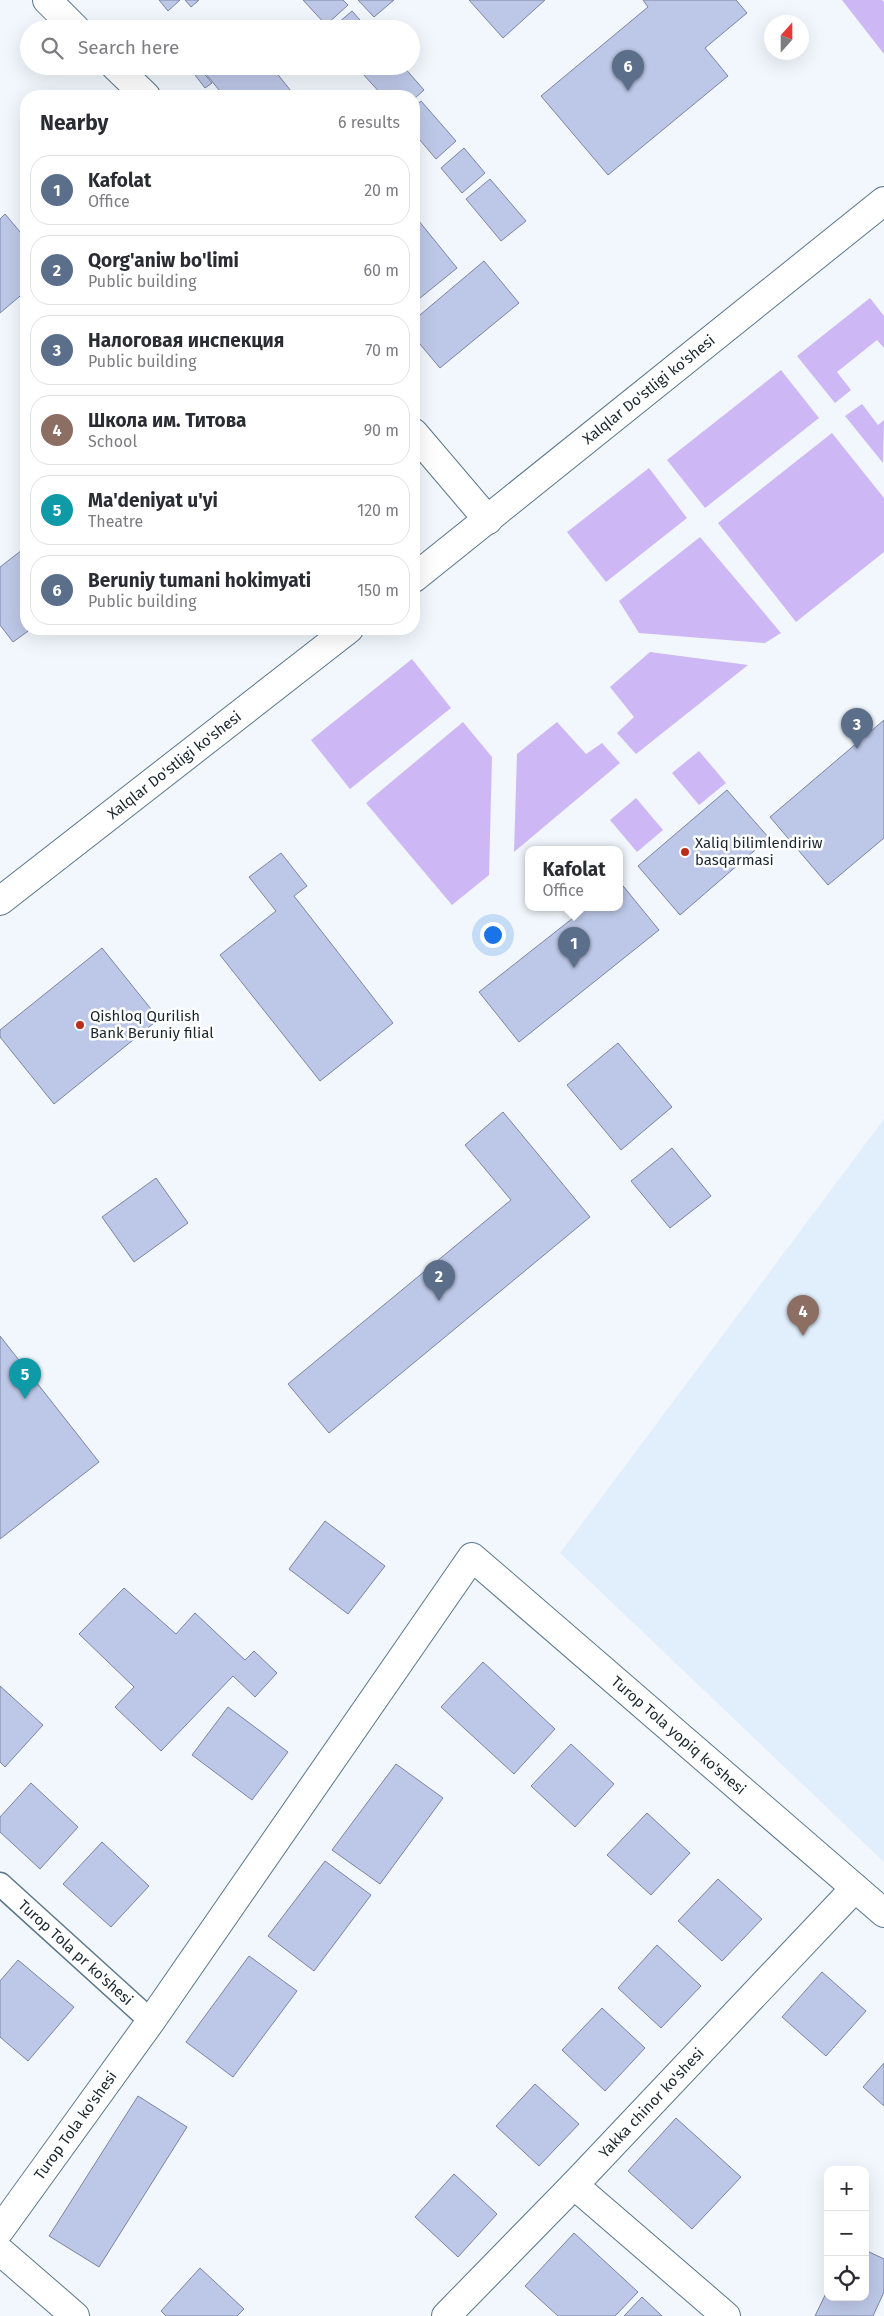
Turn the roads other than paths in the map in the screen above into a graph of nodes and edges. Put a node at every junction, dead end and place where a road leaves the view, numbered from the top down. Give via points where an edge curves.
1 (47, 0) edge
2 (67, 20) edge
3 (124, 75) edge
4 (140, 90) edge
5 (884, 201) edge
6 (420, 439) edge
7 (488, 520) junction
8 (420, 573) edge
9 (341, 635) edge
10 (0, 901) edge
11 (472, 1557) joint
12 (0, 1884) edge
13 (855, 1888) junction
14 (884, 1913) edge
15 (151, 2021) junction
16 (574, 2185) junction
17 (0, 2230) edge
18 (0, 2251) edge
19 (75, 2316) edge
20 (446, 2316) edge
21 (726, 2316) edge

1 - 2 street
3 - 4 street
5 - 7 street, Xalqlar Do'stligi ko'shesi
6 - 7 street
7 - 8 street, Xalqlar Do'stligi ko'shesi
9 - 10 street, Xalqlar Do'stligi ko'shesi
11 - 13 street, Turop Tola yopiq ko'shesi
11 - 15 street, Turop Tola ko'shesi
12 - 15 lane, Turop Tola pr ko'shesi
13 - 14 street, Turop Tola yopiq ko'shesi
13 - 16 street, Yakka chinor ko'shesi
15 - 17 street, Turop Tola ko'shesi
16 - 20 street, Yakka chinor ko'shesi
16 - 21 street
18 - 19 street

